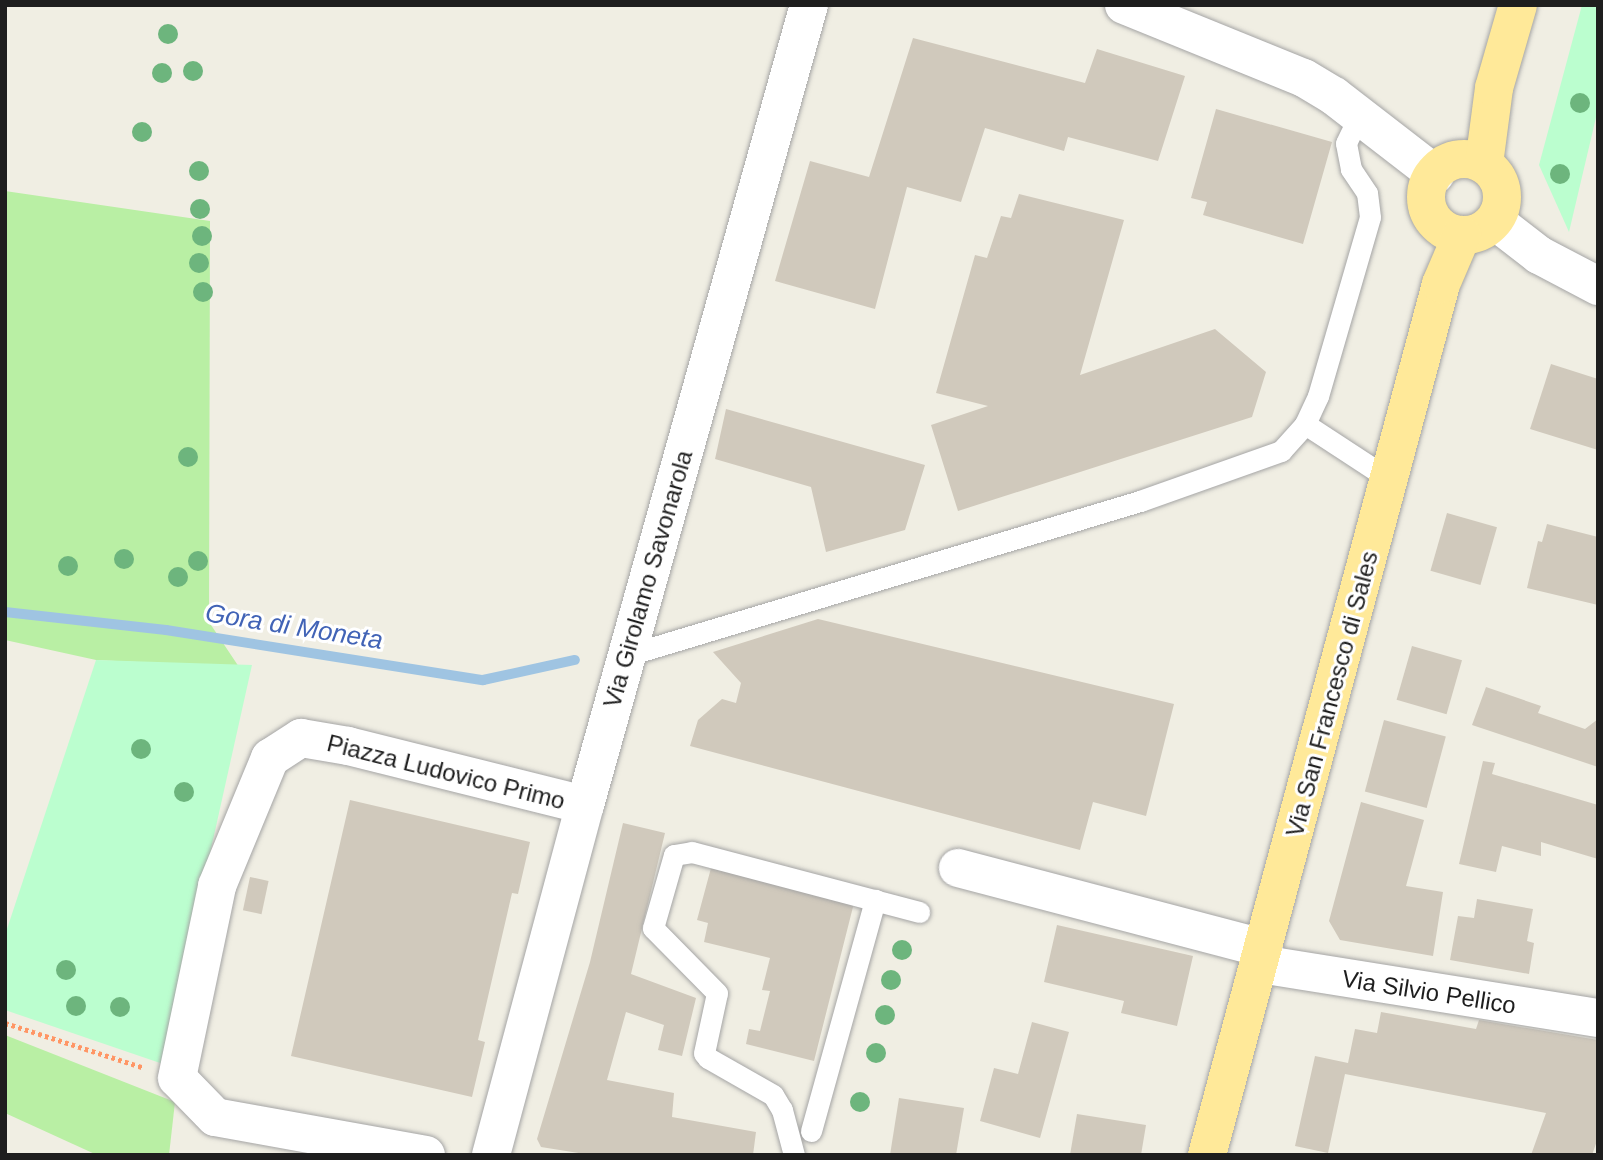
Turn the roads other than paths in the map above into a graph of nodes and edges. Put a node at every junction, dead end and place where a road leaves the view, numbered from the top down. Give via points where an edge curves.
1 (809, 5) edge
2 (1124, 5) edge
3 (1518, 5) edge
4 (1359, 116) junction
5 (1484, 164) junction
6 (1435, 174) junction
7 (1478, 228) junction
8 (1598, 286) edge
9 (1305, 424) junction
10 (1389, 480) junction
11 (628, 655) junction
12 (585, 805) junction
13 (958, 868) dead end
14 (875, 900) junction
15 (919, 912) dead end
16 (1262, 956) junction
17 (1598, 1018) edge
18 (811, 1131) dead end
19 (426, 1155) edge
20 (491, 1155) edge
21 (793, 1155) edge
22 (1207, 1155) edge

1 - 11 street, Via Girolamo Savonarola
2 - 4 street via 1304,78
3 - 5 main road via 1494,88
4 - 6 street
4 - 9 lane via 1346,143 1351,169 1367,192 1370,217 1318,396
5 - 6 main road via 1463,159
5 - 7 main road via 1494,173 1502,197
6 - 7 main road via 1427,207 1440,227
7 - 8 street
7 - 10 main road, Via San Francesco di Sales via 1441,284
9 - 10 lane
9 - 11 lane via 1281,451 1140,501
10 - 16 main road, Via San Francesco di Sales
11 - 12 street, Via Girolamo Savonarola
12 - 19 street, Piazza Ludovico Primo via 301,738 270,758 217,886 177,1078 215,1118
12 - 20 street, Via Girolamo Savonarola
13 - 16 street, Via Silvio Pellico
14 - 15 lane
14 - 18 lane
14 - 21 lane via 684,851 674,855 653,922 656,934 717,993 704,1053 773,1095 782,1110
16 - 17 street, Via Silvio Pellico
16 - 22 main road, Via San Francesco di Sales

